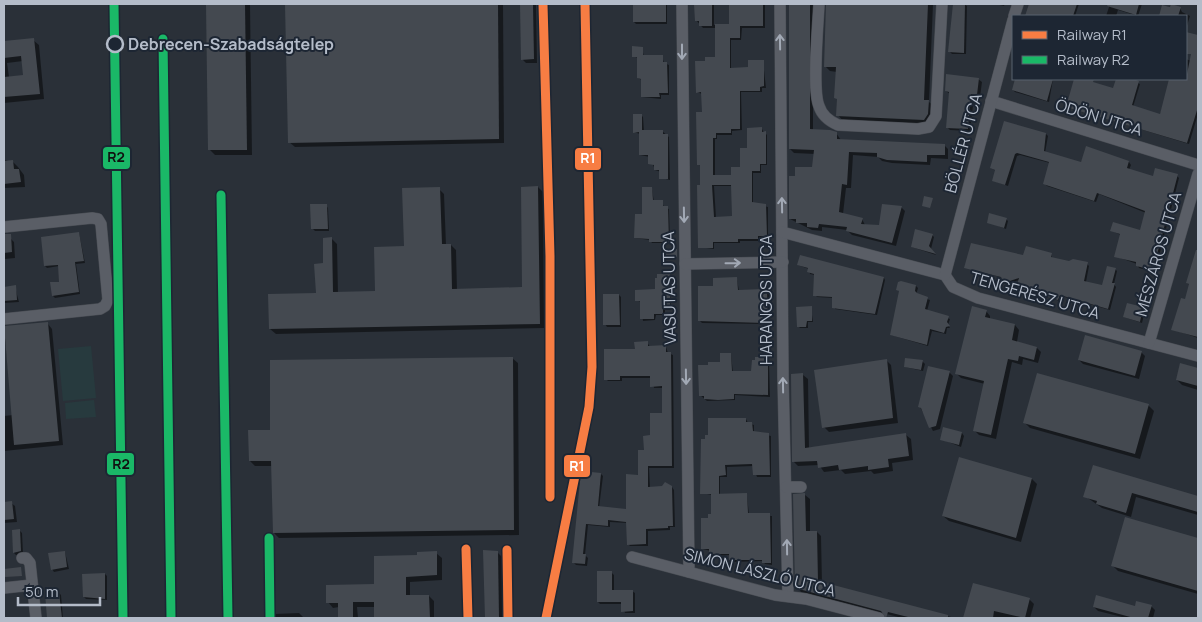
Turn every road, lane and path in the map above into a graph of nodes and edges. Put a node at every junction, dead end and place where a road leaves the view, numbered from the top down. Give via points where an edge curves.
1 (682, 4) edge
2 (780, 4) edge
3 (819, 4) edge
4 (942, 4) edge
5 (1012, 25) edge
6 (991, 101) junction
7 (1198, 165) edge
8 (1198, 174) edge
9 (4, 227) edge
10 (782, 232) junction
11 (783, 262) junction
12 (685, 264) junction
13 (945, 275) junction
14 (4, 319) edge
15 (1149, 343) junction
16 (1198, 356) edge
17 (786, 487) junction
18 (801, 487) dead end
19 (632, 557) dead end
20 (22, 558) dead end
21 (689, 572) junction
22 (32, 585) junction
23 (4, 588) edge
24 (788, 596) junction
25 (36, 618) edge
26 (879, 618) edge

1 -> 12 street, VASUTAS UTCA
10 -> 2 street, HARANGOS UTCA
3 - 4 street via 816,97 823,115 843,125 918,129 929,127 936,116
5 - 6 street, BÖLLÉR UTCA
6 - 7 street, ÖDÖN UTCA
6 - 13 street, BÖLLÉR UTCA
8 - 15 street, MÉSZÁROS UTCA
9 - 14 street via 98,219 108,300 100,308
10 - 11 street, HARANGOS UTCA
10 - 13 street, TENGERÉSZ UTCA
12 -> 11 street
17 -> 11 street, HARANGOS UTCA
12 -> 21 street, VASUTAS UTCA
13 - 15 street, TENGERÉSZ UTCA via 958,290 994,307
15 - 16 street, TENGERÉSZ UTCA via 1164,353
17 - 18 street
24 -> 17 street, HARANGOS UTCA
19 - 21 street, SIMON LÁSZLÓ UTCA
20 - 22 street via 30,563
21 - 24 street, SIMON LÁSZLÓ UTCA
22 - 23 street
22 - 25 street
24 - 26 street, SIMON LÁSZLÓ UTCA

